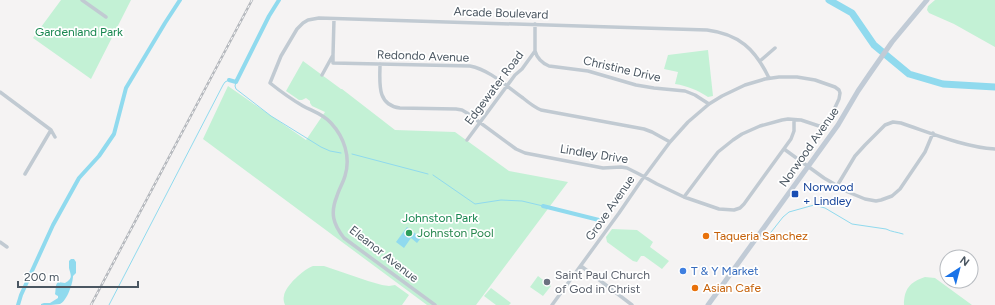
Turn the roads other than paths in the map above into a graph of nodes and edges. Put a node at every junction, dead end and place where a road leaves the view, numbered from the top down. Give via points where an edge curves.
1 (82, 0) edge
2 (927, 0) edge
3 (106, 17) dead end
4 (334, 18) junction
5 (535, 24) junction
6 (775, 48) dead end
7 (535, 51) junction
8 (333, 55) junction
9 (760, 61) junction
10 (380, 64) junction
11 (322, 75) dead end
12 (769, 78) junction
13 (270, 83) joint
14 (507, 87) junction
15 (0, 92) edge
16 (709, 104) junction
17 (794, 120) junction
18 (480, 122) junction
19 (51, 130) junction
20 (933, 133) junction
21 (55, 137) dead end
22 (467, 140) dead end
23 (670, 142) junction
24 (784, 149) junction
25 (995, 149) edge
26 (808, 166) junction
27 (25, 174) dead end
28 (644, 177) junction
29 (837, 186) junction
30 (684, 197) junction
31 (0, 242) edge
32 (7, 247) dead end
33 (581, 266) junction
34 (435, 305) edge
35 (552, 305) edge
36 (632, 305) edge
37 (708, 305) edge

1 - 3 street
2 - 26 main road, Norwood Avenue via 874,67 838,125
4 - 5 street, Arcade Boulevard
4 - 8 street
4 - 13 street, Arcade Boulevard via 313,18 298,26
5 - 7 street, Edgewater Road
5 - 9 street, Arcade Boulevard via 714,31 742,42
6 - 9 street
7 - 14 street, Edgewater Road
7 - 16 street, Christine Drive via 539,59 548,66 588,71 636,85 684,91 695,94
8 - 10 street, Redondo Avenue via 333,63
8 - 11 street
9 - 12 street, Arcade Boulevard
10 - 14 street, Redondo Avenue via 470,66 489,73
10 - 18 street, Lindley Drive via 381,92 392,106 459,110 467,112
12 - 16 street, Grove Avenue via 735,89
12 - 17 street via 808,78 838,89 839,99 824,125
13 - 34 street, Eleanor Avenue via 288,97 330,121 344,141 347,164 333,207 337,229 344,238
14 - 18 street, Edgewater Road
14 - 23 street, Redondo Avenue via 541,110 644,129
15 - 19 street
16 - 23 street, Grove Avenue
17 - 24 street, Lindley Drive via 793,134
17 - 30 street via 782,120 760,126 733,140 718,152
18 - 22 street, Edgewater Road
18 - 28 street, Lindley Drive via 525,153 603,168 626,168
19 - 21 street
19 - 27 street
20 - 25 street via 967,144
20 - 29 street via 901,123 887,124 860,150
20 - 29 street via 921,158 900,189 892,196 870,200
23 - 28 street, Grove Avenue
24 - 26 street
24 - 30 street, Lindley Drive via 744,204 737,209 719,209
26 - 29 street
26 - 37 main road, Norwood Avenue
28 - 30 street, Lindley Drive
28 - 33 street, Grove Avenue
31 - 32 street
33 - 35 street, Grove Avenue
33 - 36 street

